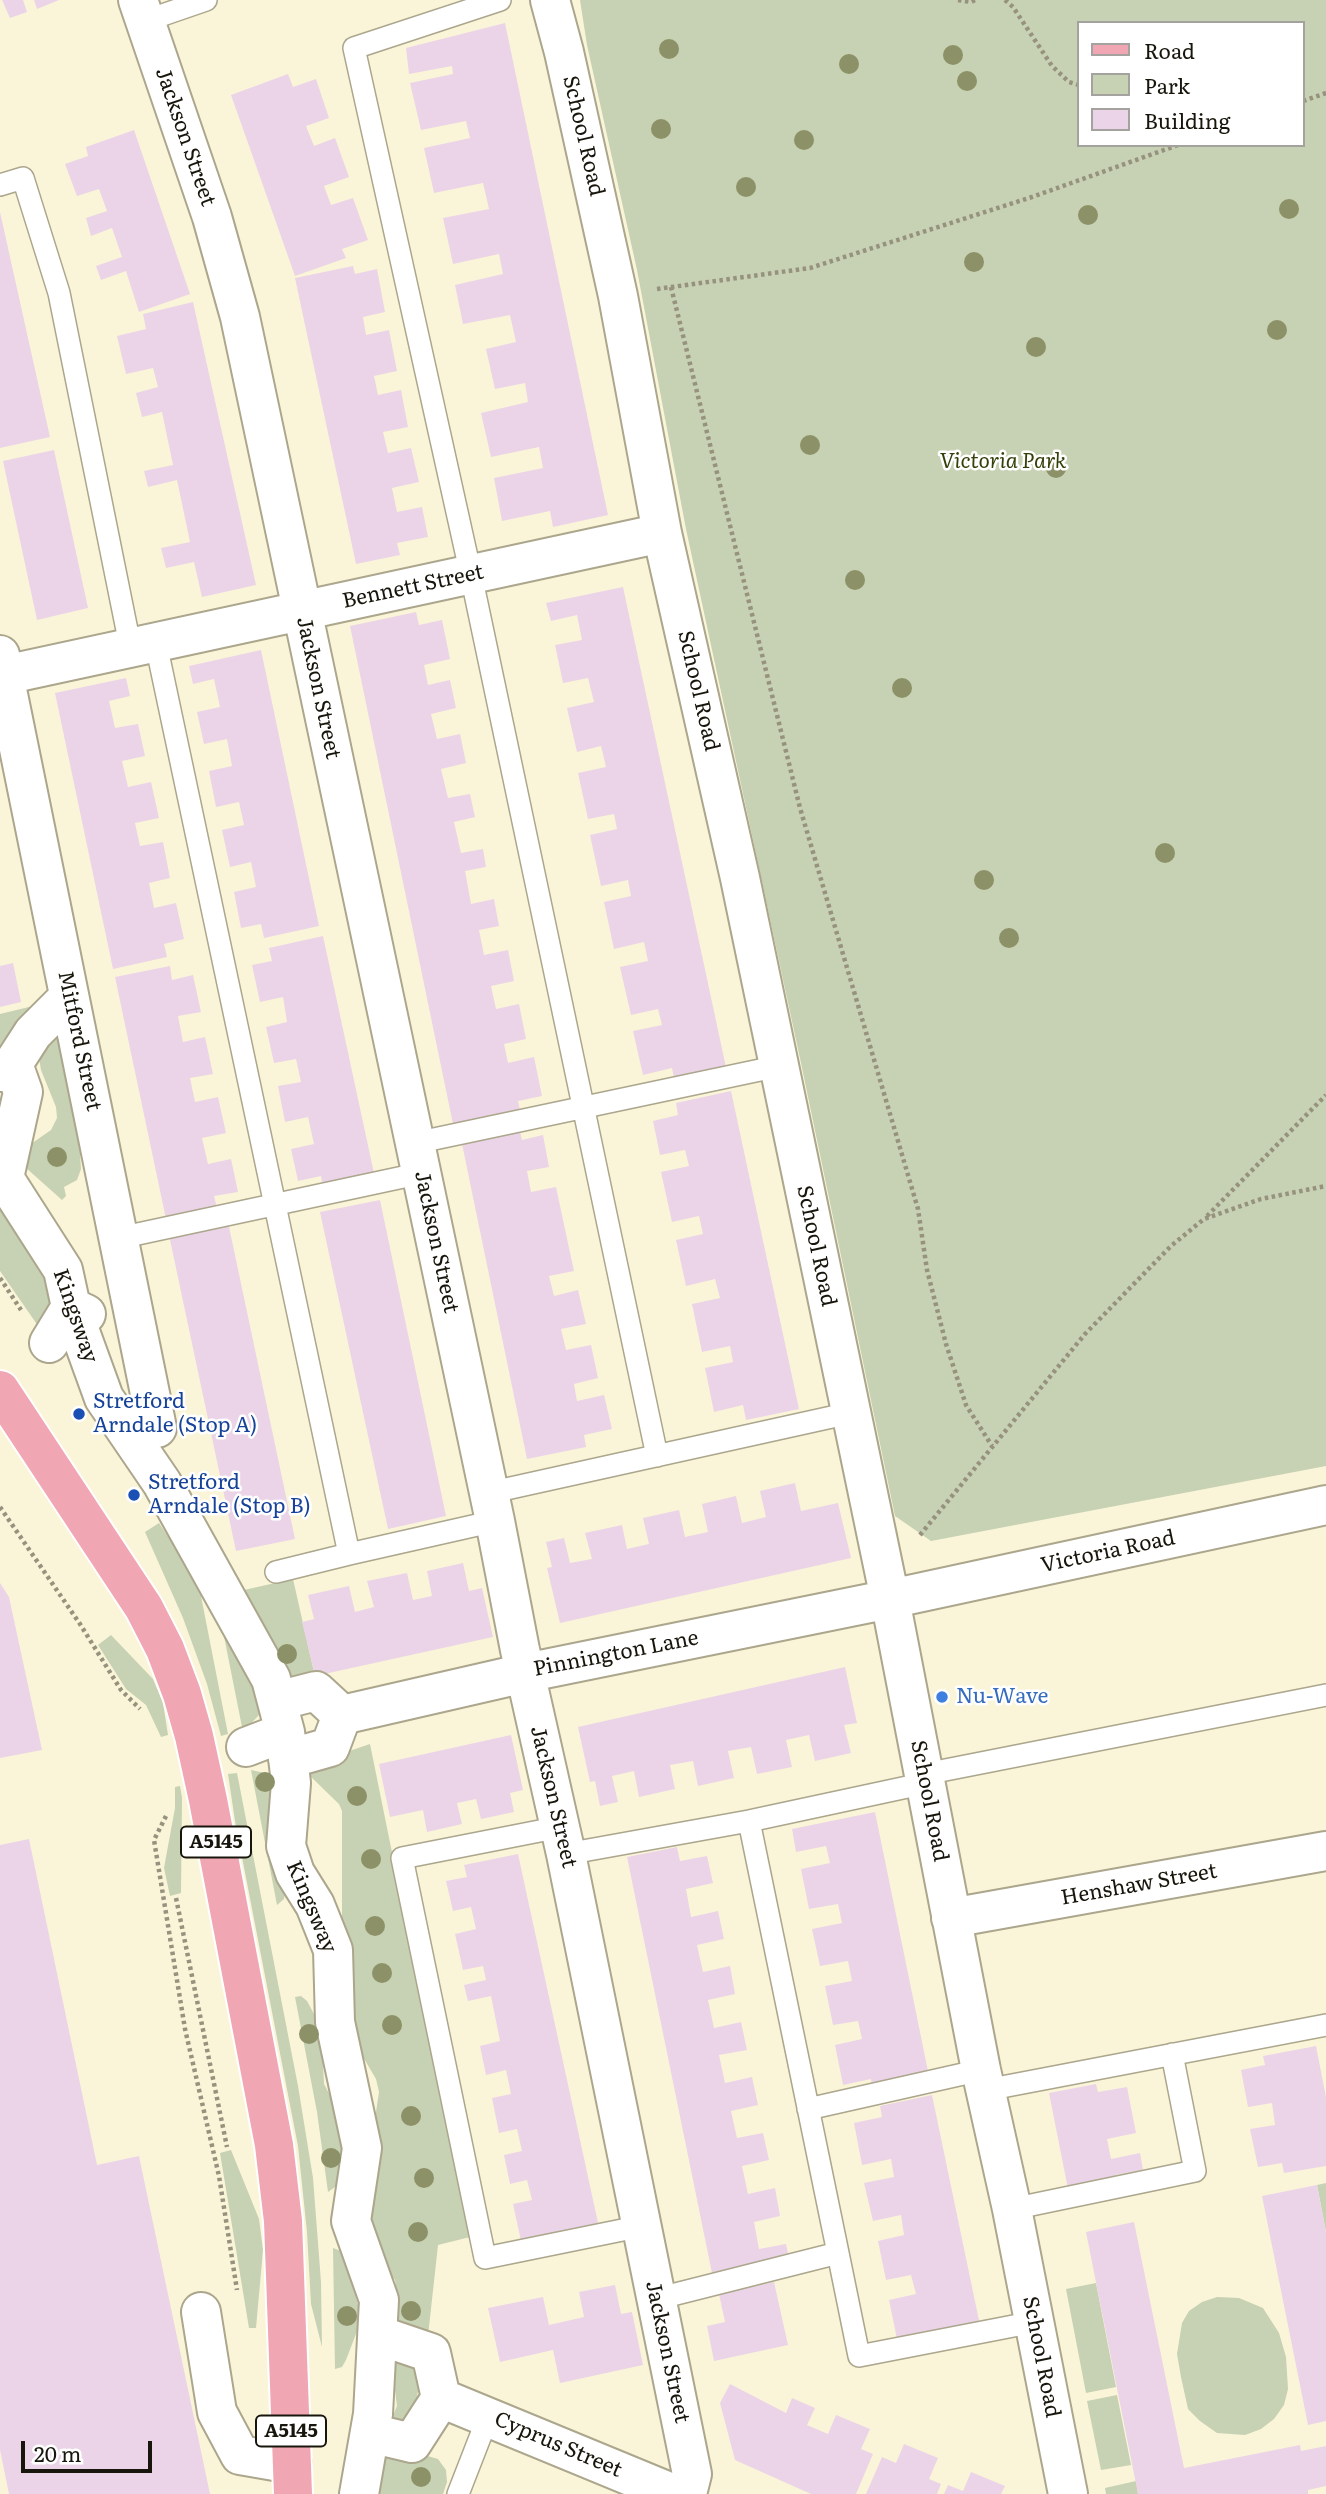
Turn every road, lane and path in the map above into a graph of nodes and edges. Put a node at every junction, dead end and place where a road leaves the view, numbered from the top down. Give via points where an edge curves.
1 (206, 0) edge
2 (500, 0) edge
3 (550, 0) edge
4 (958, 0) edge
5 (975, 0) edge
6 (1005, 0) edge
7 (142, 10) edge
8 (1078, 85) edge
9 (1326, 93) edge
10 (1305, 100) edge
11 (1173, 147) edge
12 (0, 185) edge
13 (671, 287) junction
14 (618, 296) junction
15 (662, 533) junction
16 (471, 575) junction
17 (301, 611) junction
18 (143, 647) junction
19 (1, 669) edge
20 (62, 1004) dead end
21 (779, 1066) junction
22 (6, 1068) edge
23 (1326, 1095) edge
24 (584, 1107) junction
25 (418, 1158) junction
26 (2, 1177) edge
27 (1326, 1186) edge
28 (274, 1206) junction
29 (1204, 1219) junction
30 (119, 1238) junction
31 (78, 1310) junction
32 (49, 1343) dead end
33 (0, 1390) edge
34 (850, 1413) junction
35 (135, 1435) junction
36 (992, 1447) junction
37 (657, 1456) junction
38 (1326, 1505) edge
39 (0, 1507) edge
40 (491, 1507) junction
41 (349, 1554) junction
42 (276, 1572) dead end
43 (890, 1599) junction
44 (525, 1673) junction
45 (1326, 1695) edge
46 (143, 1712) dead end
47 (342, 1715) junction
48 (283, 1730) junction
49 (246, 1747) dead end
50 (926, 1778) junction
51 (167, 1812) dead end
52 (749, 1821) junction
53 (563, 1840) junction
54 (1326, 1851) edge
55 (176, 1898) dead end
56 (951, 1918) junction
57 (1326, 2025) edge
58 (1172, 2054) junction
59 (983, 2080) junction
60 (808, 2109) junction
61 (227, 2147) dead end
62 (1012, 2209) junction
63 (642, 2226) junction
64 (838, 2253) junction
65 (237, 2292) dead end
66 (656, 2299) junction
67 (201, 2312) dead end
68 (1034, 2322) junction
69 (378, 2334) junction
70 (441, 2398) junction
71 (488, 2417) junction
72 (369, 2433) junction
73 (292, 2479) edge
74 (359, 2494) edge
75 (458, 2494) edge
76 (674, 2494) edge
77 (687, 2494) edge
78 (1068, 2494) edge

1 - 7 lane
2 - 16 lane via 354,47
3 - 14 street, School Road
4 - 5 path
6 - 8 path via 1052,66
7 - 17 street, Jackson Street via 231,280
9 - 10 path
11 - 13 path via 810,268
12 - 18 lane via 23,178 59,293
13 - 14 path
13 - 36 path via 800,808 918,1209 927,1270 946,1344 966,1405
14 - 15 street, School Road
15 - 16 street, Bennett Street
15 - 21 street, School Road
16 - 17 street, Bennett Street
16 - 24 lane
17 - 18 street, Bennett Street
17 - 25 street, Jackson Street
18 - 19 street, Bennett Street
18 - 28 lane
19 - 30 street, Mitford Street
20 - 22 street
21 - 24 lane
21 - 34 street, School Road
22 - 26 street via 23,1092
23 - 29 path
24 - 25 lane
24 - 37 lane
25 - 28 lane
25 - 40 street, Jackson Street
26 - 31 street, Kingsway via 63,1270
27 - 29 path via 1261,1199
28 - 30 lane
28 - 41 lane
29 - 36 path via 1171,1246 1085,1334
30 - 35 street, Mitford Street
31 - 32 street
31 - 35 street, Kingsway via 104,1398
33 - 73 main road, A5145 via 144,1608 169,1660 194,1736 274,2145 283,2221
34 - 37 lane
34 - 43 street, School Road
35 - 48 street, Kingsway via 271,1679
36 - 43 path via 920,1535
37 - 40 lane
38 - 43 street, Victoria Road
39 - 46 path via 121,1690
40 - 41 lane
40 - 44 street, Jackson Street
41 - 42 lane
43 - 44 street, Pinnington Lane
43 - 50 street, School Road
44 - 47 street, Pinnington Lane
44 - 53 street, Jackson Street
45 - 50 lane
47 - 48 street via 330,1747
47 - 48 street via 316,1691
48 - 49 street
48 - 69 street, Kingsway via 291,1783 286,1846 333,1950 335,2022 362,2148 351,2221 379,2300
50 - 52 lane
50 - 56 street, School Road
51 - 65 path via 154,1840 185,2029 219,2176
52 - 53 lane
52 - 60 lane
53 - 63 street, Jackson Street
53 - 63 lane via 402,1858 485,2258
54 - 56 street, Henshaw Street
55 - 61 path
56 - 59 street, School Road
57 - 58 lane
58 - 59 lane
58 - 62 lane via 1195,2171
59 - 60 lane
59 - 62 street, School Road
60 - 64 lane
62 - 68 street, School Road
63 - 66 street, Jackson Street
64 - 66 lane
64 - 68 lane via 859,2356
66 - 77 street, Jackson Street via 692,2474
67 - 73 street via 217,2412 240,2455
68 - 78 street, School Road
69 - 70 street via 431,2353
69 - 72 street, Kingsway
70 - 71 street, Cyprus Street
70 - 72 street via 412,2443
71 - 75 lane
71 - 76 street, Cyprus Street
72 - 74 street, Kingsway

